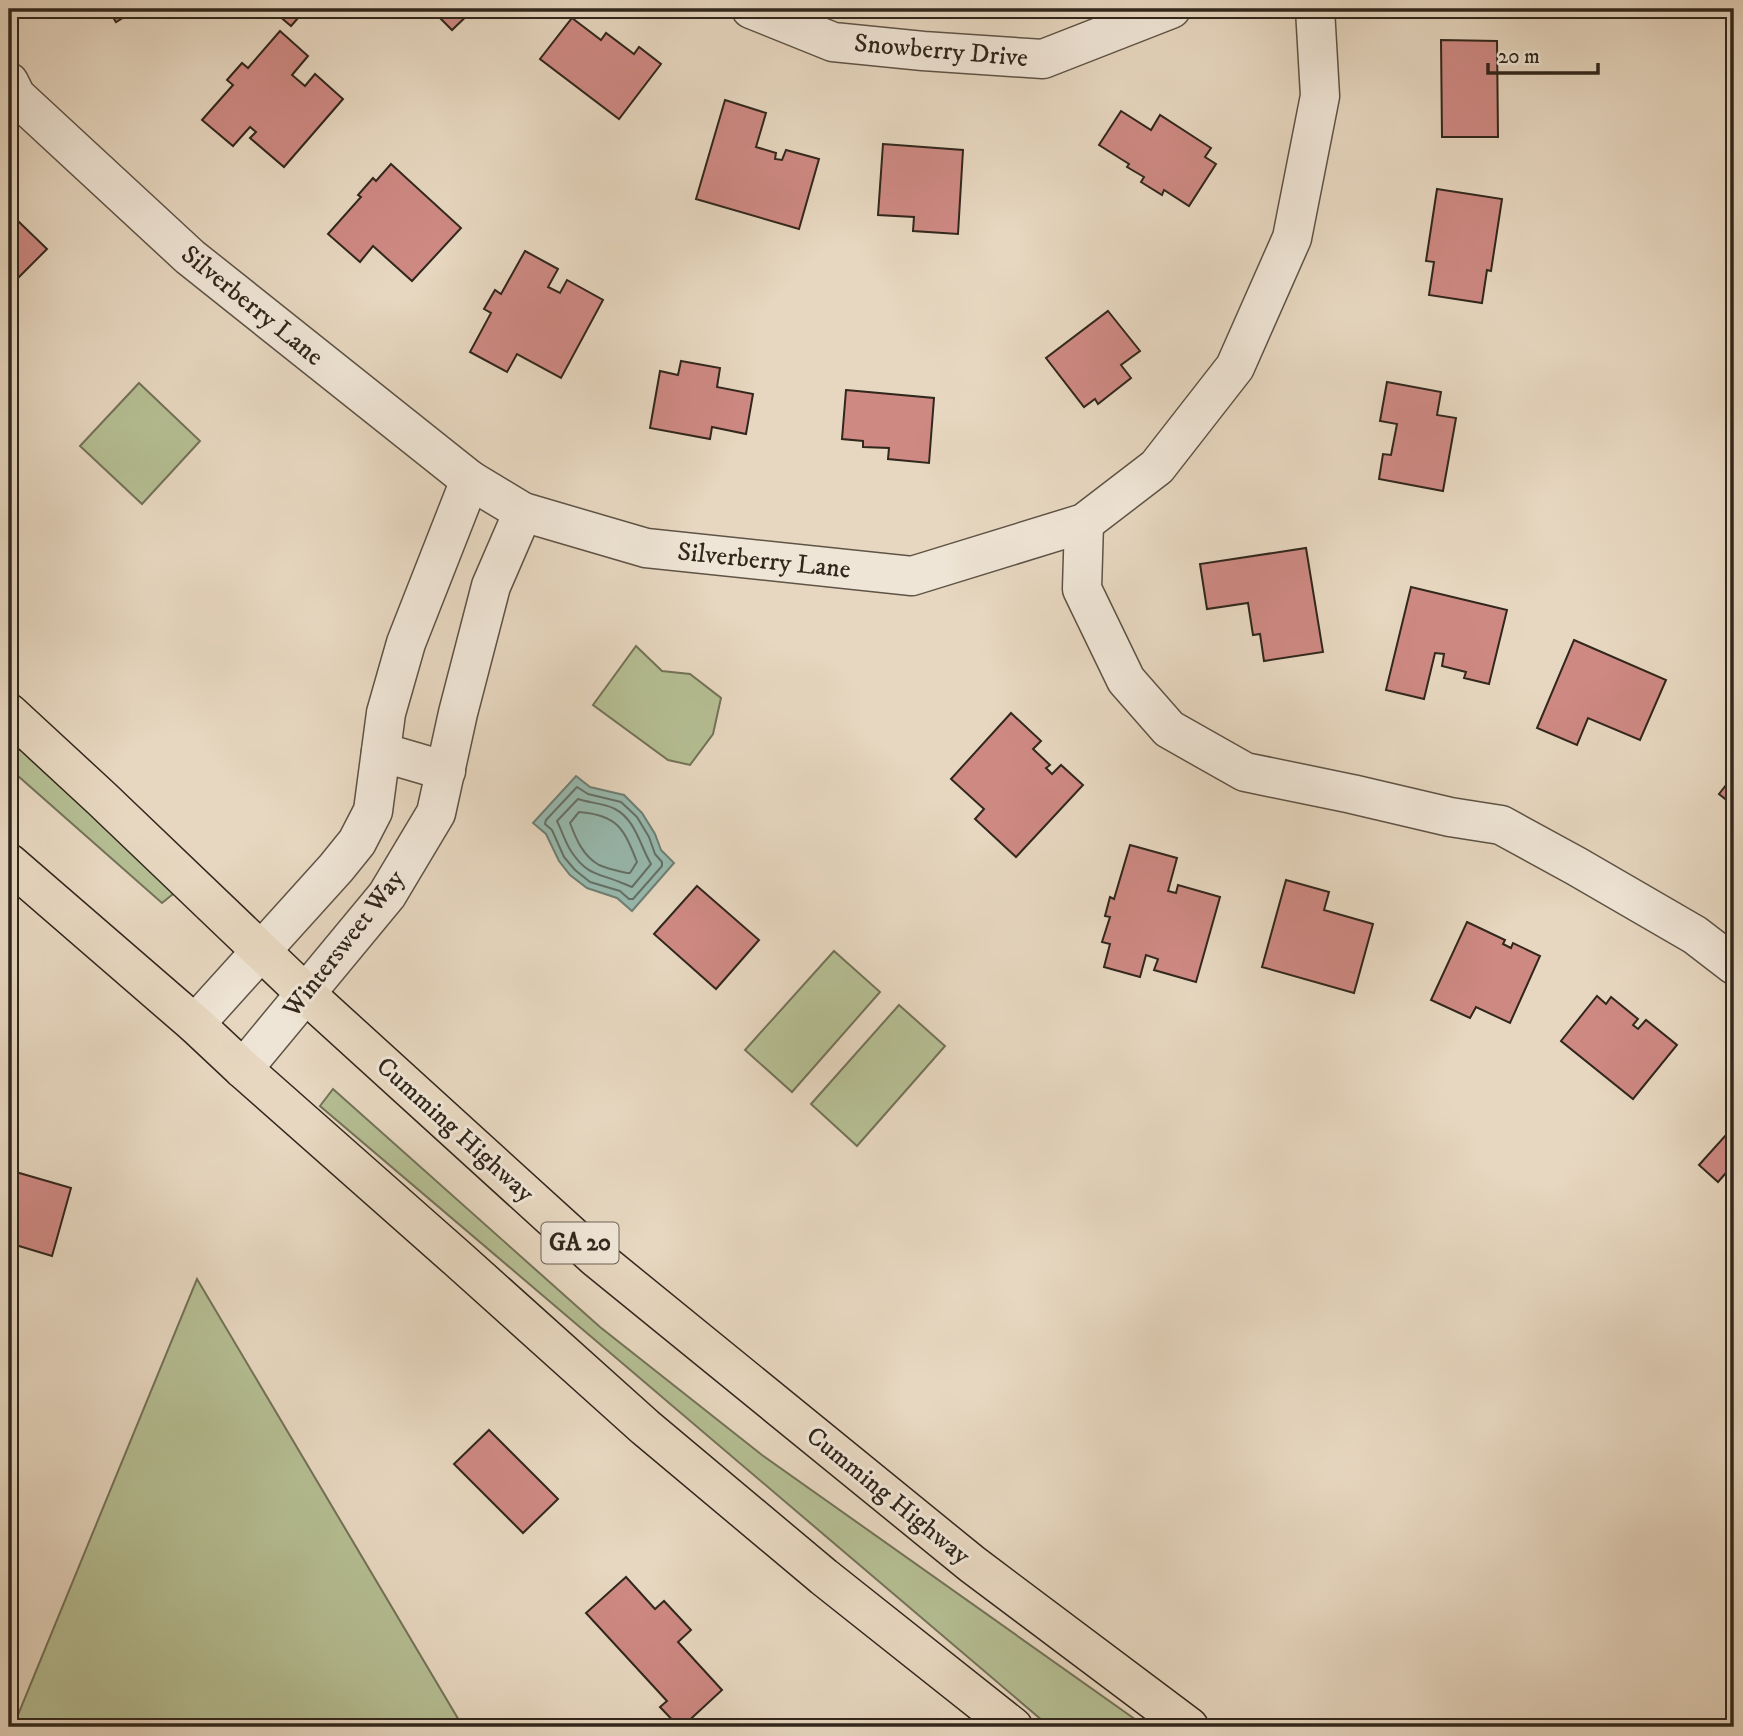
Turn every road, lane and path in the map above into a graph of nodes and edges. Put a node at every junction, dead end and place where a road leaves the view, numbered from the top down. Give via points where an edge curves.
1 (751, 9) edge
2 (1171, 9) edge
3 (1315, 9) edge
4 (9, 82) edge
5 (470, 480) junction
6 (523, 512) junction
7 (1084, 523) junction
8 (9, 713) edge
9 (381, 752) junction
10 (446, 771) junction
11 (9, 863) edge
12 (261, 950) junction
13 (1734, 965) edge
14 (307, 995) junction
15 (195, 1024) junction
16 (243, 1069) junction
17 (1013, 1727) edge
18 (1189, 1727) edge

1 - 2 street, Snowberry Drive via 833,42 1043,59
3 - 7 street, Silverberry Lane via 1320,96 1292,238 1235,367 1157,467
4 - 5 street, Silverberry Lane via 16,96 190,257
5 - 6 street, Silverberry Lane
5 - 9 street, Wintersweet Way via 406,643 386,713
6 - 7 street, Silverberry Lane via 646,548 912,576
6 - 10 street, Wintersweet Way via 491,586
7 - 13 street via 1082,589 1126,680 1169,729 1245,772 1501,825 1695,935
8 - 12 highway, Cumming Highway / GA 20
9 - 10 street
9 - 12 street, Wintersweet Way via 373,811 357,842
10 - 14 street, Wintersweet Way via 436,813 387,895
11 - 15 highway
12 - 14 highway, Cumming Highway / GA 20
12 - 15 street, Wintersweet Way
14 - 16 street, Wintersweet Way
14 - 18 highway, Cumming Highway / GA 20 via 595,1257 972,1564
15 - 16 highway
16 - 17 highway via 645,1427

